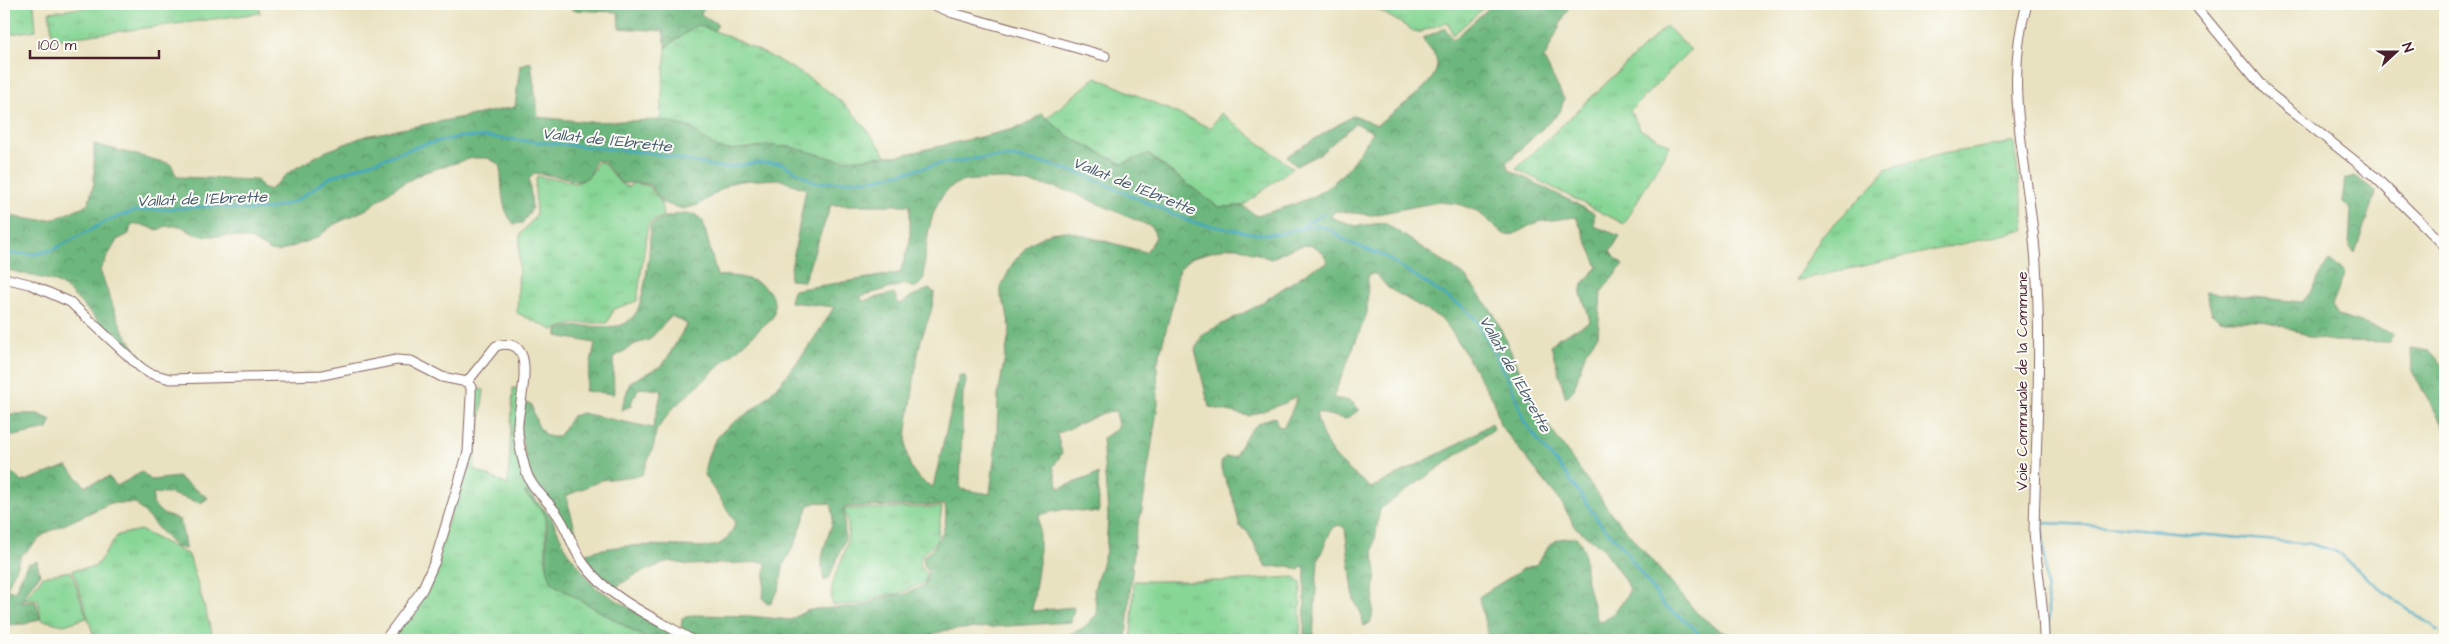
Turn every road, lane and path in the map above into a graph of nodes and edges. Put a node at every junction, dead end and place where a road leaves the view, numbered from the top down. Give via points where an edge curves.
1 (932, 4) edge
2 (2027, 4) edge
3 (2194, 4) edge
4 (1106, 56) dead end
5 (2445, 246) edge
6 (4, 278) edge
7 (467, 382) junction
8 (385, 640) edge
9 (692, 640) edge
10 (2044, 640) edge

1 - 4 street via 953,13
2 - 10 street, Voie Communale de la Commune via 2019,38 2016,94 2031,197 2036,265 2039,347 2034,530 2044,609
3 - 5 street via 2265,90 2374,176
6 - 7 street via 29,284 70,302 136,364 149,373 170,379 322,375 396,360 411,361 442,377
7 - 8 street via 471,387 468,452 435,561 422,590
7 - 9 street via 496,346 512,345 520,350 524,377 518,424 520,448 529,480 559,516 582,562 596,580

